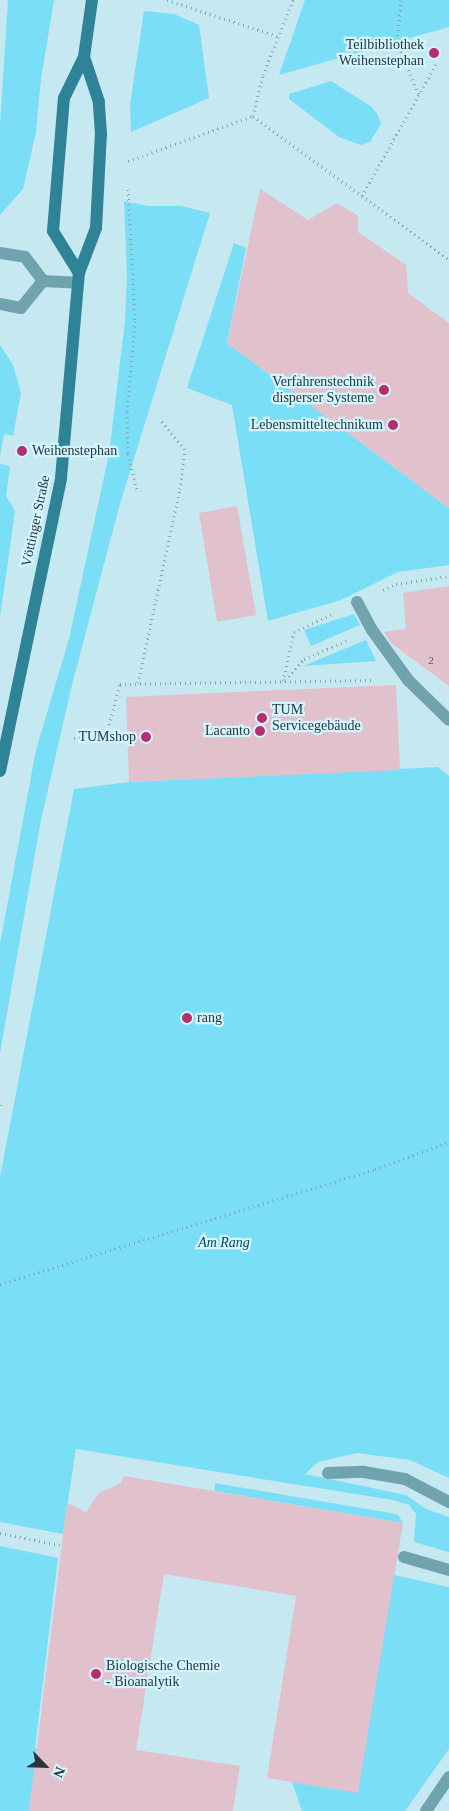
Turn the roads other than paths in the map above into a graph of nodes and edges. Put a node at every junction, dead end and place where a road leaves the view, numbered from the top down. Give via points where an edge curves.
1 (92, 0) edge
2 (84, 57) junction
3 (0, 253) edge
4 (78, 278) junction
5 (43, 281) junction
6 (0, 304) edge
7 (357, 602) dead end
8 (449, 720) edge
9 (0, 771) edge
10 (328, 1473) dead end
11 (449, 1502) edge
12 (404, 1557) dead end
13 (449, 1570) edge
14 (449, 1777) edge
15 (426, 1811) edge

1 - 2 main road, Vöttinger Straße
2 - 4 main road, Vöttinger Straße via 99,102 101,134 96,228
2 - 4 main road, Vöttinger Straße via 64,98 53,231
3 - 5 street via 25,257
4 - 5 street
4 - 9 main road, Vöttinger Straße via 61,478
5 - 6 street via 21,308
7 - 8 street via 372,630 408,680
10 - 11 street via 364,1472 405,1479
12 - 13 street
14 - 15 street

